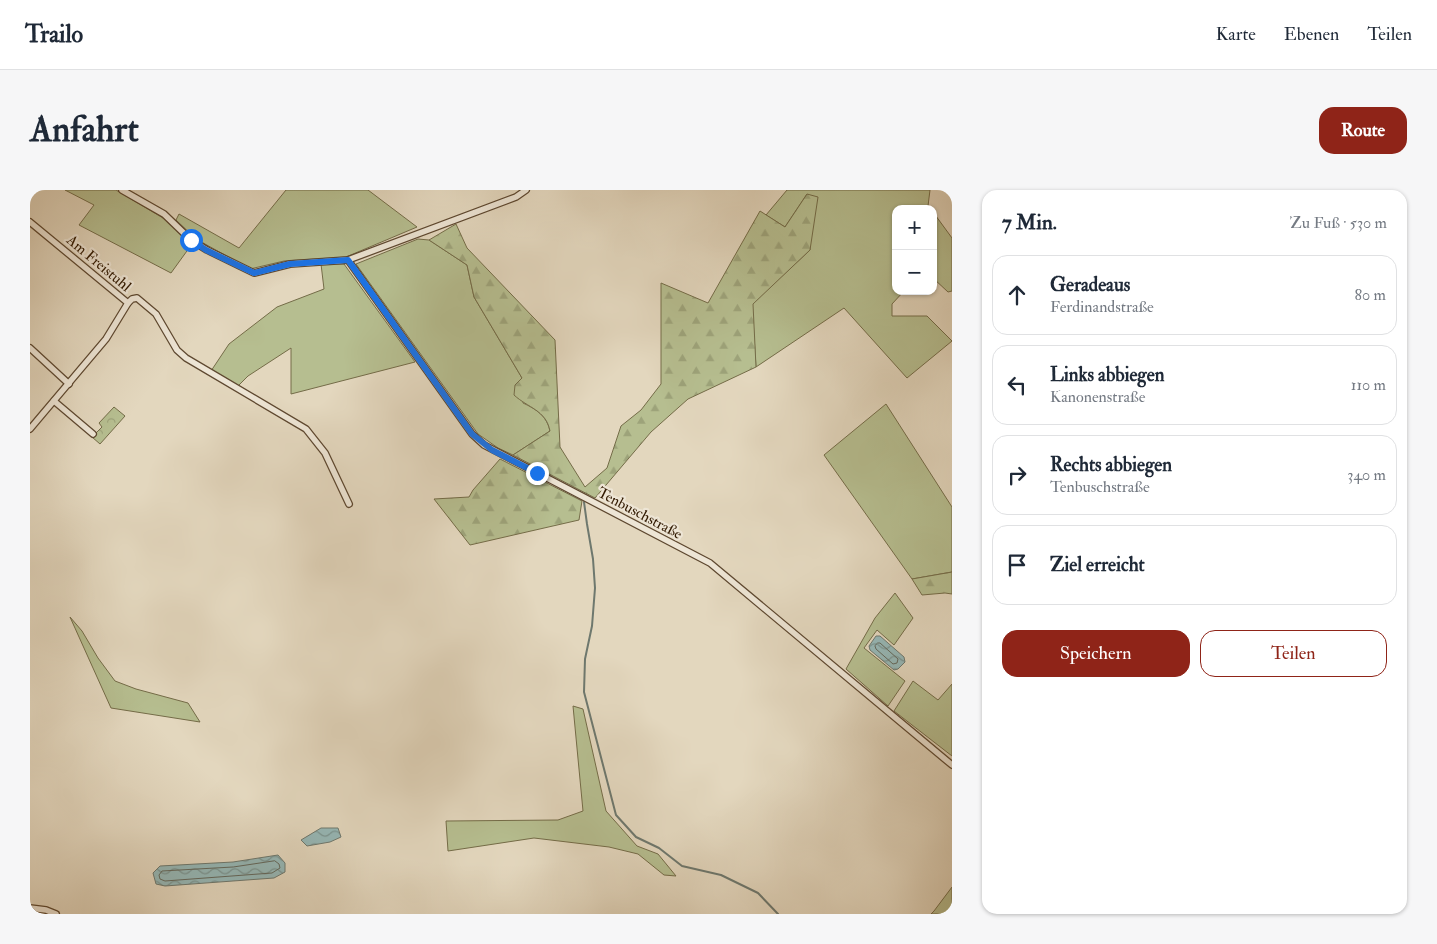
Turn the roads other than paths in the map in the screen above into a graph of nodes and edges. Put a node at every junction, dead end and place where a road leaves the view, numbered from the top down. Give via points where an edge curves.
1 (122, 190) edge
2 (526, 190) edge
3 (30, 222) edge
4 (348, 260) junction
5 (128, 304) junction
6 (30, 348) edge
7 (69, 384) junction
8 (54, 401) junction
9 (30, 429) edge
10 (93, 434) dead end
11 (349, 504) dead end
12 (952, 765) edge
13 (30, 908) edge
14 (56, 914) edge

1 - 4 street via 164,214 206,250 254,273 290,264
2 - 4 street via 516,197
3 - 5 street, Am Freistuhl
4 - 12 street, Tenbuschstraße via 472,434 484,445 710,563
5 - 7 street via 106,339
5 - 11 street, Am Freistuhl via 137,298 156,314 177,350 186,358 306,429 325,453
6 - 7 street
7 - 8 street
8 - 9 street
8 - 10 street
13 - 14 street

